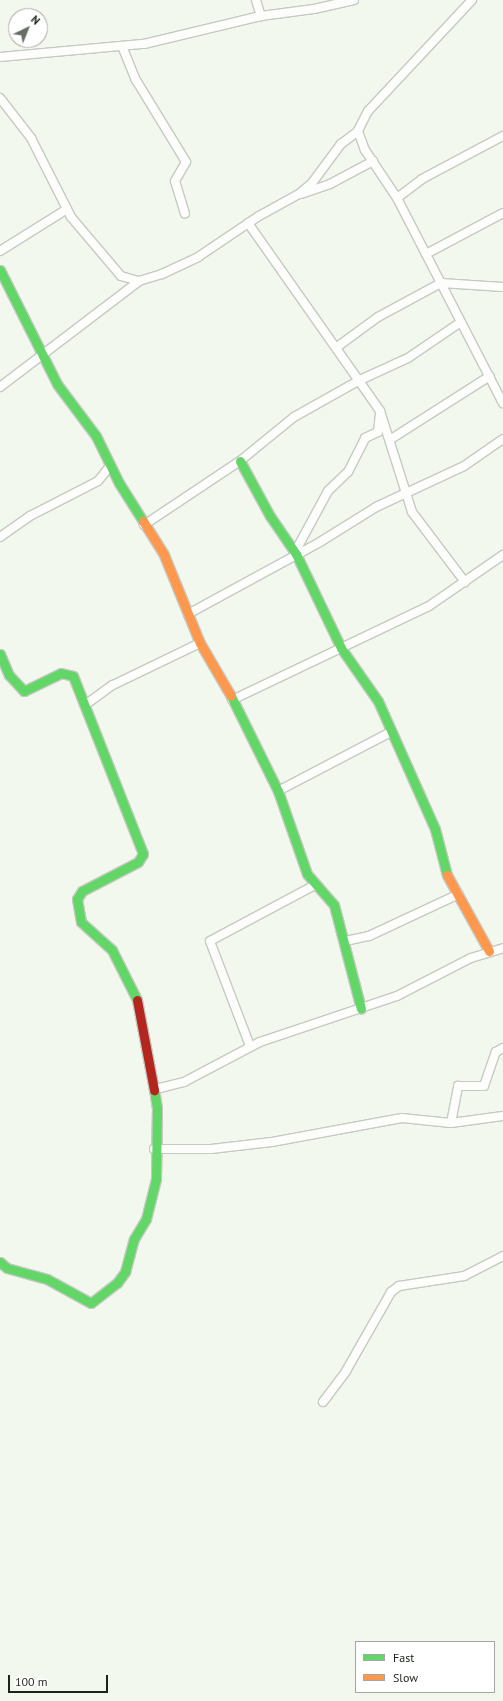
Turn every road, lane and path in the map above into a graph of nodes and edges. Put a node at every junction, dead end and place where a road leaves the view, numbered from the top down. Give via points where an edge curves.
1 (256, 0) edge
2 (354, 0) edge
3 (472, 0) edge
4 (261, 16) junction
5 (122, 46) junction
6 (0, 57) edge
7 (0, 98) edge
8 (358, 131) junction
9 (503, 136) edge
10 (373, 161) junction
11 (299, 194) junction
12 (397, 198) junction
13 (67, 210) junction
14 (185, 213) dead end
15 (503, 213) edge
16 (248, 223) junction
17 (0, 251) edge
18 (426, 254) junction
19 (0, 270) edge
20 (139, 281) junction
21 (441, 283) junction
22 (503, 287) edge
23 (462, 322) junction
24 (337, 346) junction
25 (44, 354) junction
26 (490, 376) junction
27 (360, 380) junction
28 (0, 387) edge
29 (503, 403) edge
30 (380, 411) junction
31 (391, 439) junction
32 (503, 439) edge
33 (240, 461) junction
34 (110, 466) junction
35 (403, 493) junction
36 (144, 525) junction
37 (0, 537) edge
38 (296, 553) junction
39 (503, 555) edge
40 (464, 582) junction
41 (188, 614) junction
42 (200, 643) junction
43 (341, 648) junction
44 (0, 654) edge
45 (232, 700) junction
46 (85, 705) junction
47 (390, 732) junction
48 (278, 791) junction
49 (315, 885) junction
50 (459, 894) junction
51 (345, 942) junction
52 (503, 948) edge
53 (489, 951) junction
54 (360, 1009) junction
55 (250, 1046) junction
56 (503, 1048) edge
57 (156, 1089) junction
58 (503, 1116) edge
59 (451, 1123) junction
60 (154, 1150) junction
61 (503, 1256) edge
62 (0, 1262) edge
63 (322, 1402) dead end

1 - 4 street
2 - 4 street via 314,10
3 - 8 street via 368,111
4 - 5 street via 206,31
5 - 6 street
5 - 14 street via 136,80 186,162 176,180
7 - 13 street via 31,138
8 - 10 street
8 - 11 street via 340,144 312,183
9 - 12 street via 422,179
10 - 11 street via 330,184
10 - 12 street
11 - 16 street
12 - 18 street
13 - 17 street
13 - 20 street via 121,276
15 - 18 street
16 - 20 street via 193,260
16 - 24 street
18 - 21 street
19 - 25 street
20 - 25 street
21 - 22 street
21 - 23 street
21 - 24 street via 378,317
23 - 26 street
23 - 27 street via 408,358
24 - 27 street
25 - 28 street
25 - 34 street via 57,384 96,436
26 - 29 street
26 - 31 street
27 - 30 street
27 - 33 street via 294,417
30 - 31 street
30 - 38 street via 378,432 365,438 348,472 324,495
31 - 35 street
32 - 35 street via 464,466
33 - 36 street
33 - 38 street via 270,516
34 - 36 street
34 - 37 street via 98,481 30,516
35 - 38 street
35 - 40 street via 423,529
36 - 41 street via 171,570
38 - 41 street
38 - 43 street
39 - 40 street
40 - 43 street via 429,606
41 - 42 street
42 - 45 street
42 - 46 street via 114,685
43 - 45 street
43 - 47 street via 378,701
44 - 46 street via 9,675 24,691 61,673 70,674
45 - 48 street via 245,721 261,762
46 - 57 street via 121,804 143,854 138,862 79,894 79,916 84,926 112,950 134,991
47 - 48 street
47 - 50 street via 435,829 446,872
48 - 49 street via 302,863
49 - 51 street via 332,902
49 - 55 street via 210,941
50 - 51 street via 369,936
50 - 53 street
51 - 54 street
52 - 53 street
53 - 54 street via 458,963 397,996
54 - 55 street
55 - 57 street via 184,1082
56 - 59 street via 496,1052 484,1086 458,1086
57 - 60 street
58 - 59 street
59 - 60 street via 402,1118 272,1142 211,1149
60 - 62 street via 156,1179 146,1219 134,1240 121,1278 102,1297 91,1303 47,1279 7,1268
61 - 63 street via 464,1276 399,1286 391,1292 346,1371

